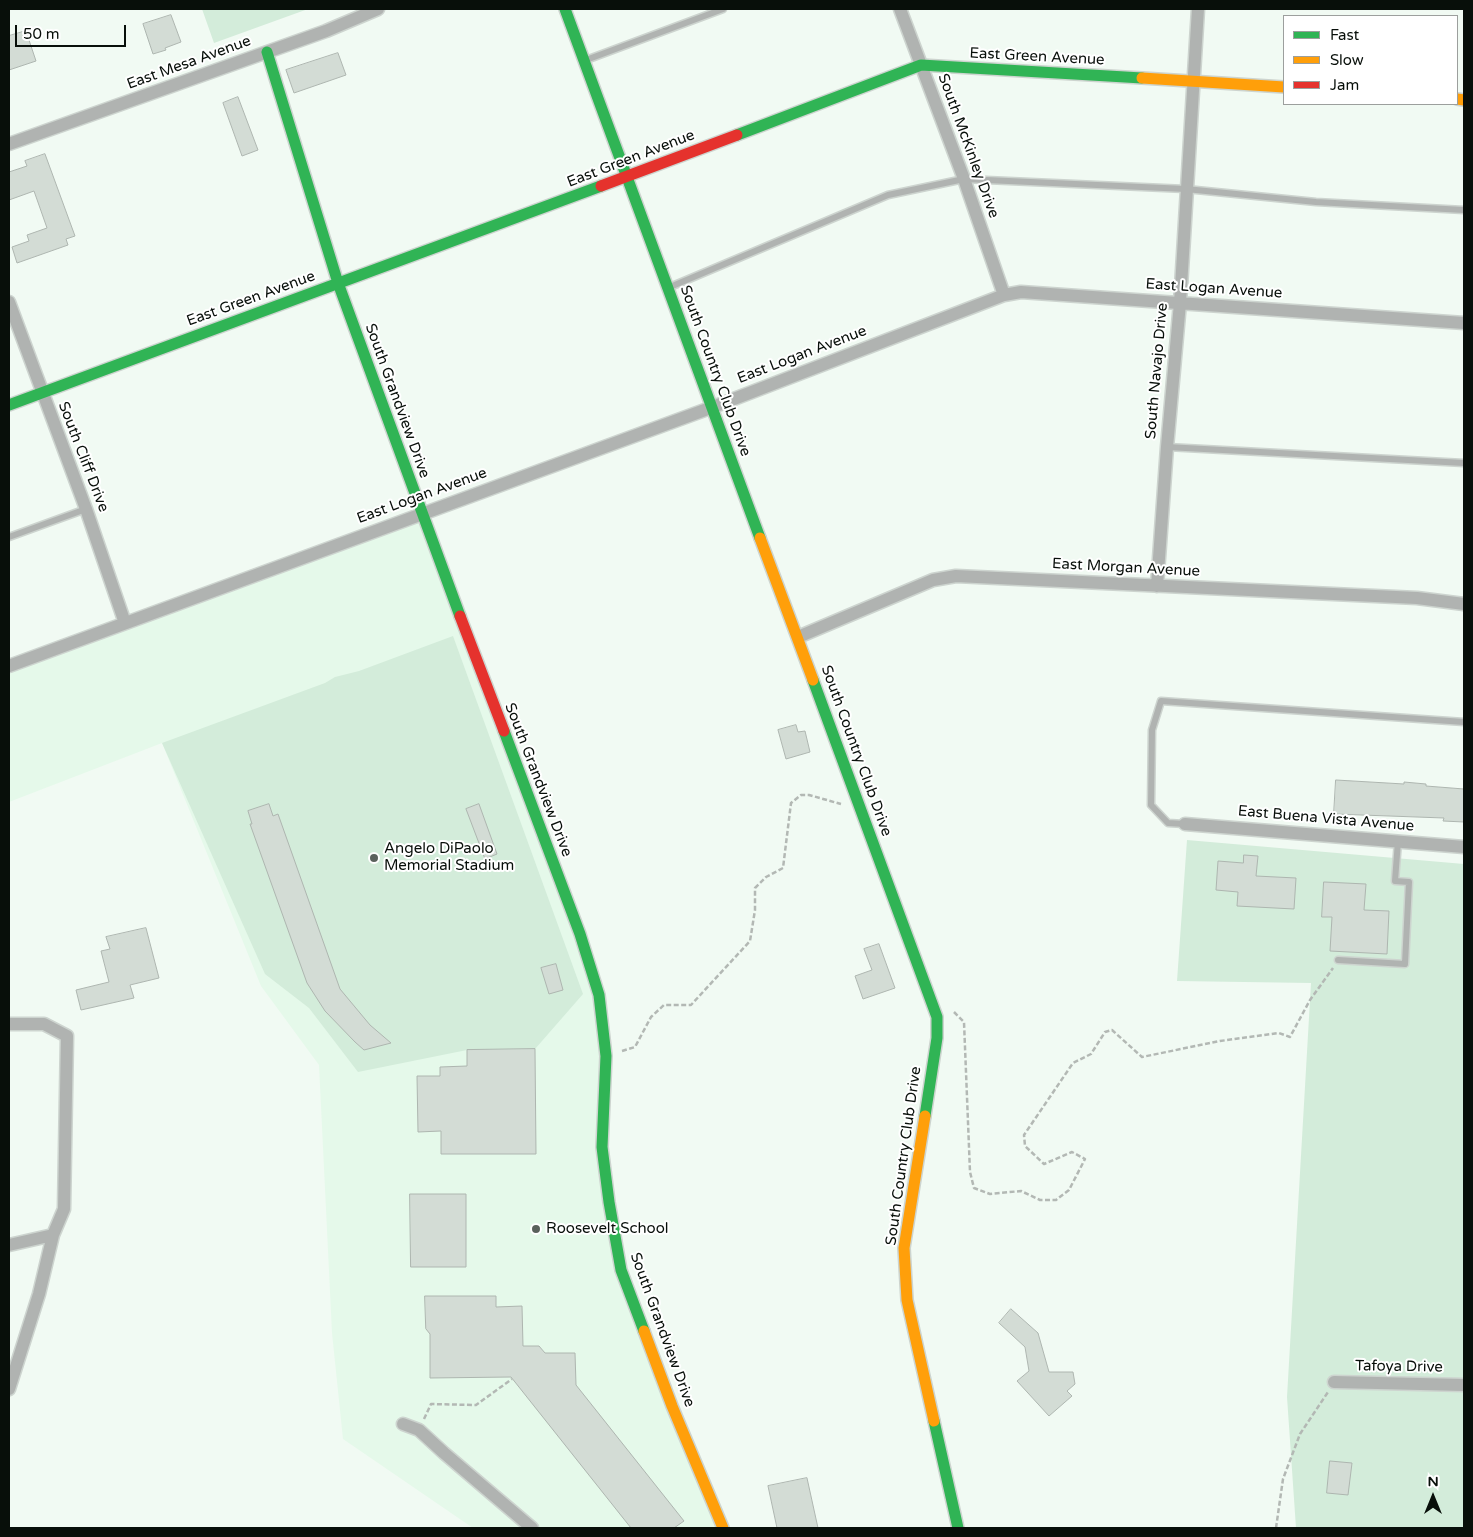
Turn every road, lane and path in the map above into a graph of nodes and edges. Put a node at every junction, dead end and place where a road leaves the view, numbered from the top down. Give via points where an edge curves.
1 (378, 9) edge
2 (565, 9) edge
3 (723, 9) edge
4 (900, 9) edge
5 (1198, 9) edge
6 (267, 52) junction
7 (584, 61) junction
8 (921, 66) junction
9 (1192, 81) junction
10 (1283, 87) edge
11 (9, 144) edge
12 (627, 177) junction
13 (964, 179) junction
14 (1186, 189) junction
15 (1464, 210) edge
16 (338, 283) junction
17 (668, 288) junction
18 (1004, 295) junction
19 (9, 302) edge
20 (1180, 303) junction
21 (1464, 323) edge
22 (41, 393) junction
23 (9, 405) edge
24 (712, 407) junction
25 (1167, 447) junction
26 (1464, 463) edge
27 (86, 508) junction
28 (422, 514) junction
29 (9, 537) edge
30 (1157, 586) junction
31 (1464, 604) edge
32 (125, 624) junction
33 (798, 636) junction
34 (9, 666) edge
35 (1464, 722) edge
36 (863, 813) junction
37 (1186, 824) joint
38 (1398, 841) junction
39 (1464, 847) edge
40 (1338, 960) joint
41 (951, 1010) dead end
42 (9, 1024) edge
43 (606, 1056) junction
44 (53, 1235) junction
45 (9, 1245) edge
46 (512, 1379) dead end
47 (1334, 1382) joint
48 (1464, 1385) edge
49 (9, 1389) edge
50 (403, 1424) dead end
51 (419, 1430) junction
52 (532, 1528) edge
53 (723, 1528) edge
54 (958, 1528) edge
55 (1276, 1528) edge

1 - 6 street, East Mesa Avenue
2 - 7 street, South Country Club Drive
3 - 7 lane
4 - 8 street, South McKinley Drive
5 - 9 street, South Navajo Drive
6 - 11 street, East Mesa Avenue
6 - 16 street, South Grandview Drive
7 - 12 street, South Country Club Drive
8 - 9 street, East Green Avenue
8 - 12 street, East Green Avenue
8 - 13 street, South McKinley Drive
9 - 10 street, East Green Avenue
9 - 14 street, South Navajo Drive
12 - 16 street, East Green Avenue
12 - 17 street, South Country Club Drive
13 - 14 lane
13 - 17 lane via 888,195
13 - 18 street, South McKinley Drive
14 - 15 lane via 1316,202
14 - 20 street, South Navajo Drive
16 - 22 street, East Green Avenue
16 - 28 street, South Grandview Drive
17 - 24 street, South Country Club Drive
18 - 20 street, East Logan Avenue via 1021,292
18 - 24 street, East Logan Avenue
19 - 22 street, South Cliff Drive
20 - 21 street, East Logan Avenue
20 - 25 street, South Navajo Drive
22 - 23 street, East Green Avenue
22 - 27 street, South Cliff Drive
24 - 28 street, East Logan Avenue
24 - 33 street, South Country Club Drive
25 - 26 lane
25 - 30 street, South Navajo Drive
27 - 29 lane
27 - 32 street, South Cliff Drive
28 - 32 street, East Logan Avenue
28 - 43 street, South Grandview Drive via 580,934 599,995
30 - 31 street, East Morgan Avenue via 1417,598
30 - 33 street, East Morgan Avenue via 956,576 933,580
32 - 34 street, East Logan Avenue
33 - 36 street, South Country Club Drive
35 - 37 lane via 1161,701 1152,730 1151,805 1168,823
36 - 43 path via 809,795 801,795 791,803 784,868 766,877 755,888 750,942 690,1005 664,1005 651,1017 634,1047
36 - 54 street, South Country Club Drive via 937,1017 937,1038 904,1248 907,1300
37 - 38 street, East Buena Vista Avenue
38 - 39 street, East Buena Vista Avenue
38 - 40 lane via 1395,881 1409,882 1405,964
40 - 41 path via 1310,1000 1290,1037 1279,1033 1142,1057 1112,1030 1105,1032 1090,1054 1073,1063 1024,1136 1026,1146 1044,1164 1072,1152 1085,1159 1069,1190 1056,1200 1040,1200 1021,1191 990,1194 974,1188 970,1172 964,1022
42 - 44 street via 44,1024 67,1036 64,1209
43 - 53 street, South Grandview Drive via 602,1147 621,1270 672,1406
44 - 45 street
44 - 49 street via 39,1294
46 - 51 path via 476,1405 430,1404
47 - 48 street, Tafoya Drive
47 - 55 path via 1300,1434 1283,1479
50 - 51 street
51 - 52 street

